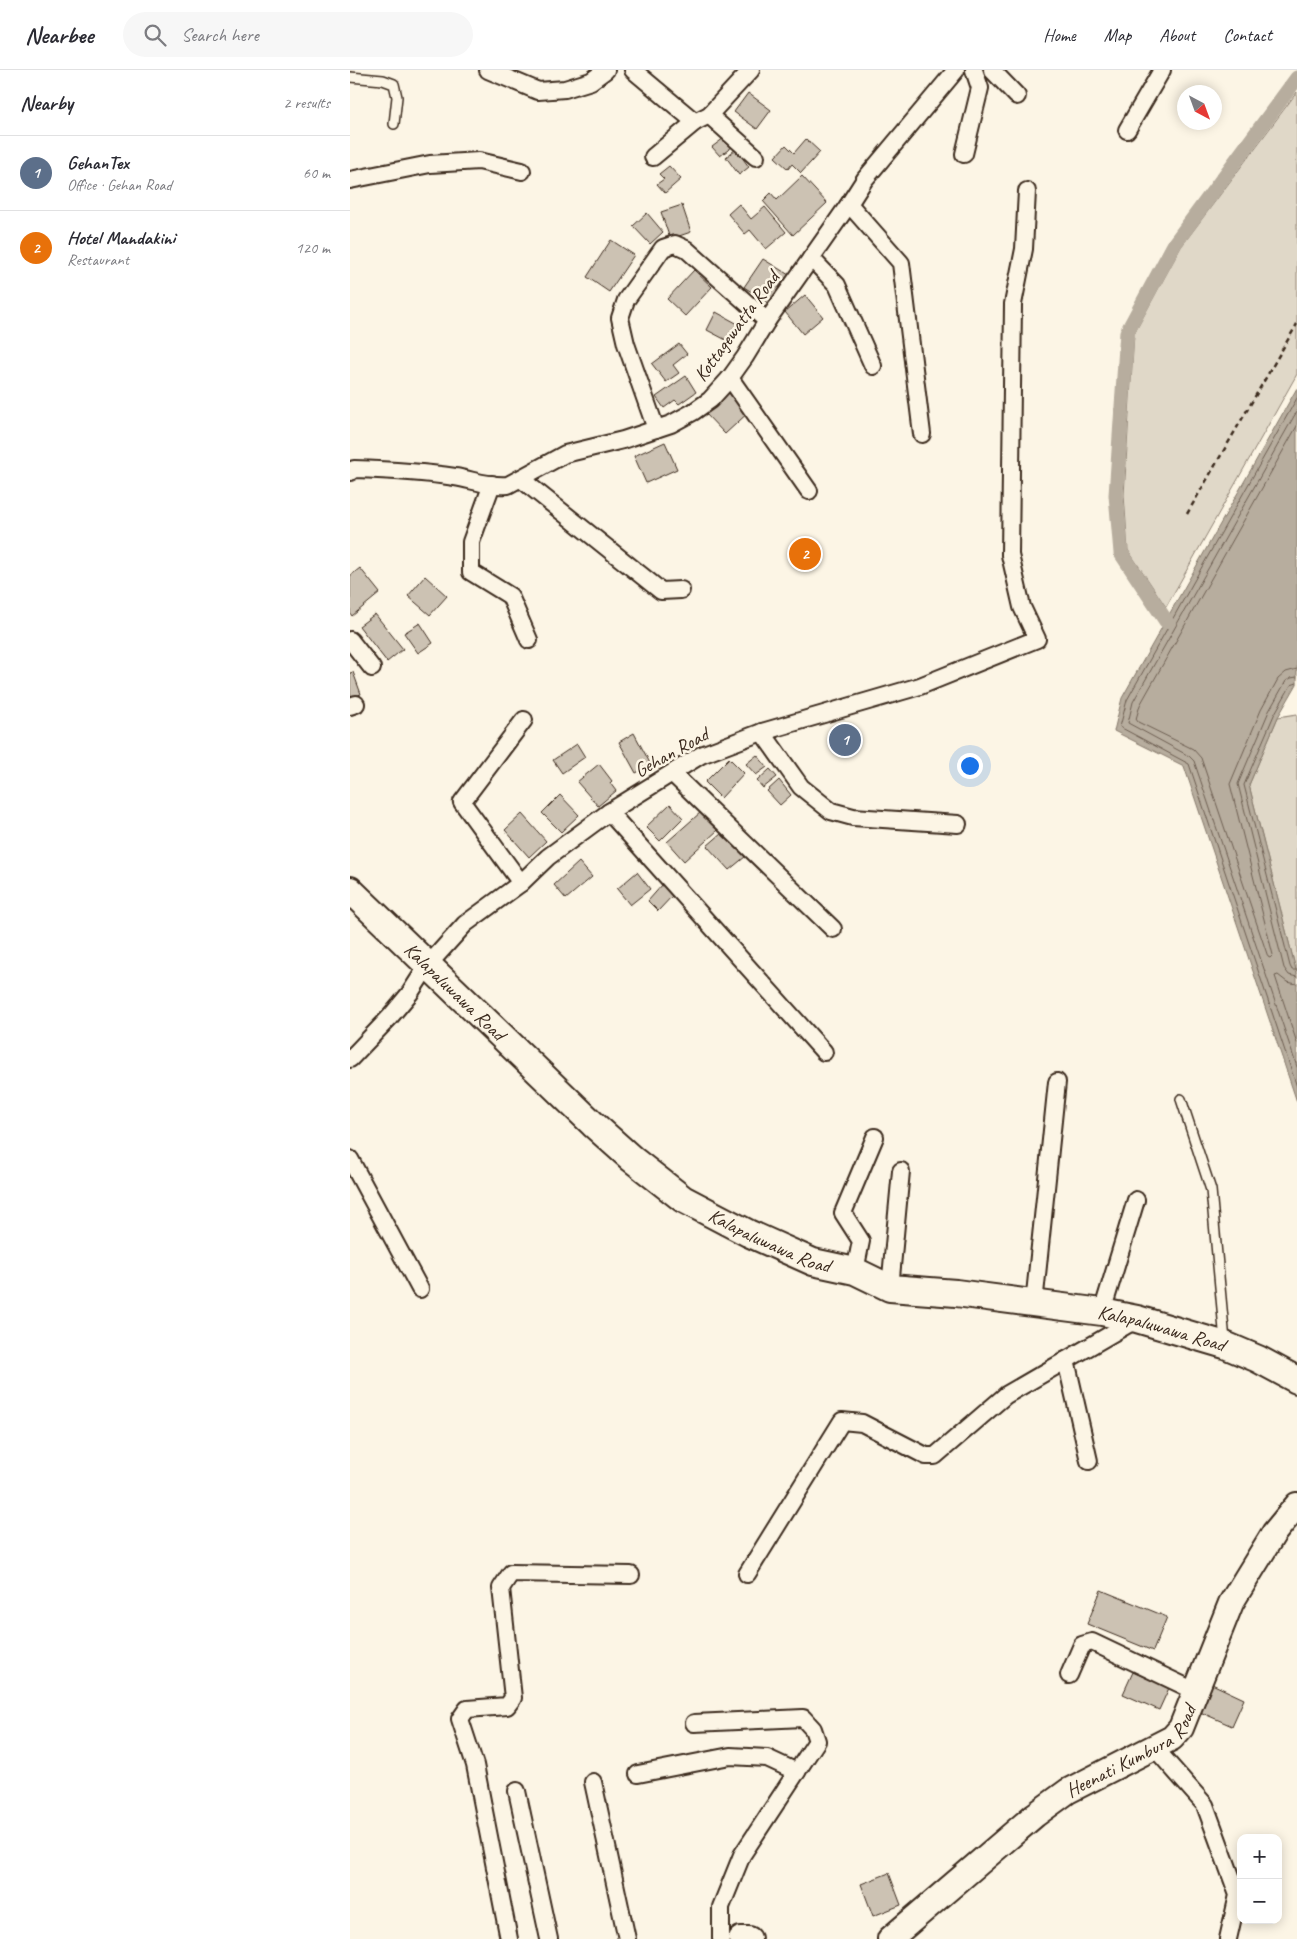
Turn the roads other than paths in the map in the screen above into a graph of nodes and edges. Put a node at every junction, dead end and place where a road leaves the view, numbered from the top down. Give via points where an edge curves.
1 (488, 70) edge
2 (606, 70) edge
3 (633, 70) edge
4 (751, 70) edge
5 (956, 70) edge
6 (974, 70) edge
7 (992, 70) edge
8 (1162, 70) edge
9 (350, 77) edge
10 (1017, 96) dead end
11 (702, 118) junction
12 (394, 124) dead end
13 (1127, 130) dead end
14 (964, 154) dead end
15 (653, 156) dead end
16 (756, 156) dead end
17 (522, 171) dead end
18 (350, 180) edge
19 (1027, 191) dead end
20 (849, 204) junction
21 (811, 258) junction
22 (767, 321) junction
23 (873, 366) dead end
24 (730, 378) junction
25 (656, 429) junction
26 (922, 434) dead end
27 (350, 472) edge
28 (521, 479) junction
29 (492, 484) junction
30 (809, 491) dead end
31 (681, 590) dead end
32 (350, 640) edge
33 (529, 640) dead end
34 (372, 668) dead end
35 (524, 720) dead end
36 (762, 732) junction
37 (673, 774) junction
38 (609, 812) junction
39 (958, 824) dead end
40 (521, 883) junction
41 (350, 890) edge
42 (833, 929) dead end
43 (428, 965) junction
44 (824, 1052) dead end
45 (350, 1059) edge
46 (1057, 1082) dead end
47 (1182, 1099) dead end
48 (875, 1137) dead end
49 (350, 1159) edge
50 (902, 1171) dead end
51 (1136, 1200) dead end
52 (855, 1271) junction
53 (890, 1288) junction
54 (420, 1289) dead end
55 (1034, 1304) junction
56 (1102, 1312) junction
57 (1137, 1319) junction
58 (1225, 1345) junction
59 (1066, 1360) junction
60 (1297, 1380) edge
61 (1089, 1460) dead end
62 (1297, 1505) edge
63 (631, 1574) dead end
64 (747, 1574) dead end
65 (1069, 1675) dead end
66 (1196, 1692) junction
67 (694, 1723) dead end
68 (1153, 1746) junction
69 (797, 1772) junction
70 (638, 1774) dead end
71 (593, 1782) dead end
72 (517, 1791) dead end
73 (509, 1939) edge
74 (549, 1939) edge
75 (627, 1939) edge
76 (721, 1939) edge
77 (741, 1939) edge
78 (749, 1939) edge
79 (890, 1939) edge
80 (1228, 1939) edge

1 - 2 street via 538,91 582,84
3 - 11 street
4 - 11 street
5 - 20 street, Kottagewatta Road via 864,179
6 - 14 street via 980,88
7 - 10 street
8 - 13 street
9 - 12 lane via 394,84 397,97
11 - 15 street
11 - 16 street
17 - 18 street via 479,161 430,164
19 - 36 street, Gehan Road via 1024,249 1013,304 1010,555 1022,607 1037,638 920,686
20 - 21 street, Kottagewatta Road
20 - 26 street via 901,264
21 - 22 street, Kottagewatta Road
21 - 23 street via 837,285
22 - 24 street, Kottagewatta Road
22 - 25 street via 686,249 676,244 663,248 626,300 620,318
24 - 25 street, Kottagewatta Road via 710,400 693,412
24 - 30 street
25 - 28 street, Kottagewatta Road via 564,454
27 - 29 street, Kottagewatta Road via 354,469 373,470 455,477
28 - 29 street, Kottagewatta Road via 508,485
28 - 31 street via 661,591
29 - 33 street via 471,542 471,572 510,596
32 - 34 street
35 - 40 street via 462,802
36 - 37 street, Gehan Road via 701,755
36 - 39 street via 802,786 831,811 854,817
37 - 38 street, Gehan Road
37 - 42 street
38 - 40 street, Gehan Road via 548,856
38 - 44 street
40 - 43 street, Gehan Road via 465,924
41 - 43 main road, Kalapaluwawa Road
43 - 45 street, Gehan Road via 410,993
43 - 52 main road, Kalapaluwawa Road via 593,1124 683,1199 813,1262
46 - 55 street
47 - 58 lane via 1211,1190
48 - 52 street via 843,1213 861,1242
49 - 54 street
50 - 53 street
51 - 56 street
52 - 53 main road, Kalapaluwawa Road
53 - 55 main road, Kalapaluwawa Road
55 - 56 main road, Kalapaluwawa Road
56 - 57 main road, Kalapaluwawa Road
57 - 58 main road, Kalapaluwawa Road
57 - 59 street
58 - 60 main road, Kalapaluwawa Road
59 - 61 street
59 - 64 street via 1006,1395 935,1456 926,1456 862,1423 842,1420
62 - 66 street, Heenati Kumbura Road via 1274,1533 1231,1603
63 - 73 street via 511,1573 501,1588 513,1698 507,1706 467,1709 460,1719 474,1765
65 - 66 street via 1082,1645 1092,1642
66 - 68 street, Heenati Kumbura Road via 1181,1728 1172,1738
67 - 69 street via 803,1718 813,1729 817,1741
68 - 79 street, Heenati Kumbura Road via 1061,1795
68 - 80 street via 1205,1804 1238,1895
69 - 70 street via 767,1758 730,1756
69 - 76 street via 742,1855 720,1907
71 - 75 street
72 - 74 street
77 - 78 street

